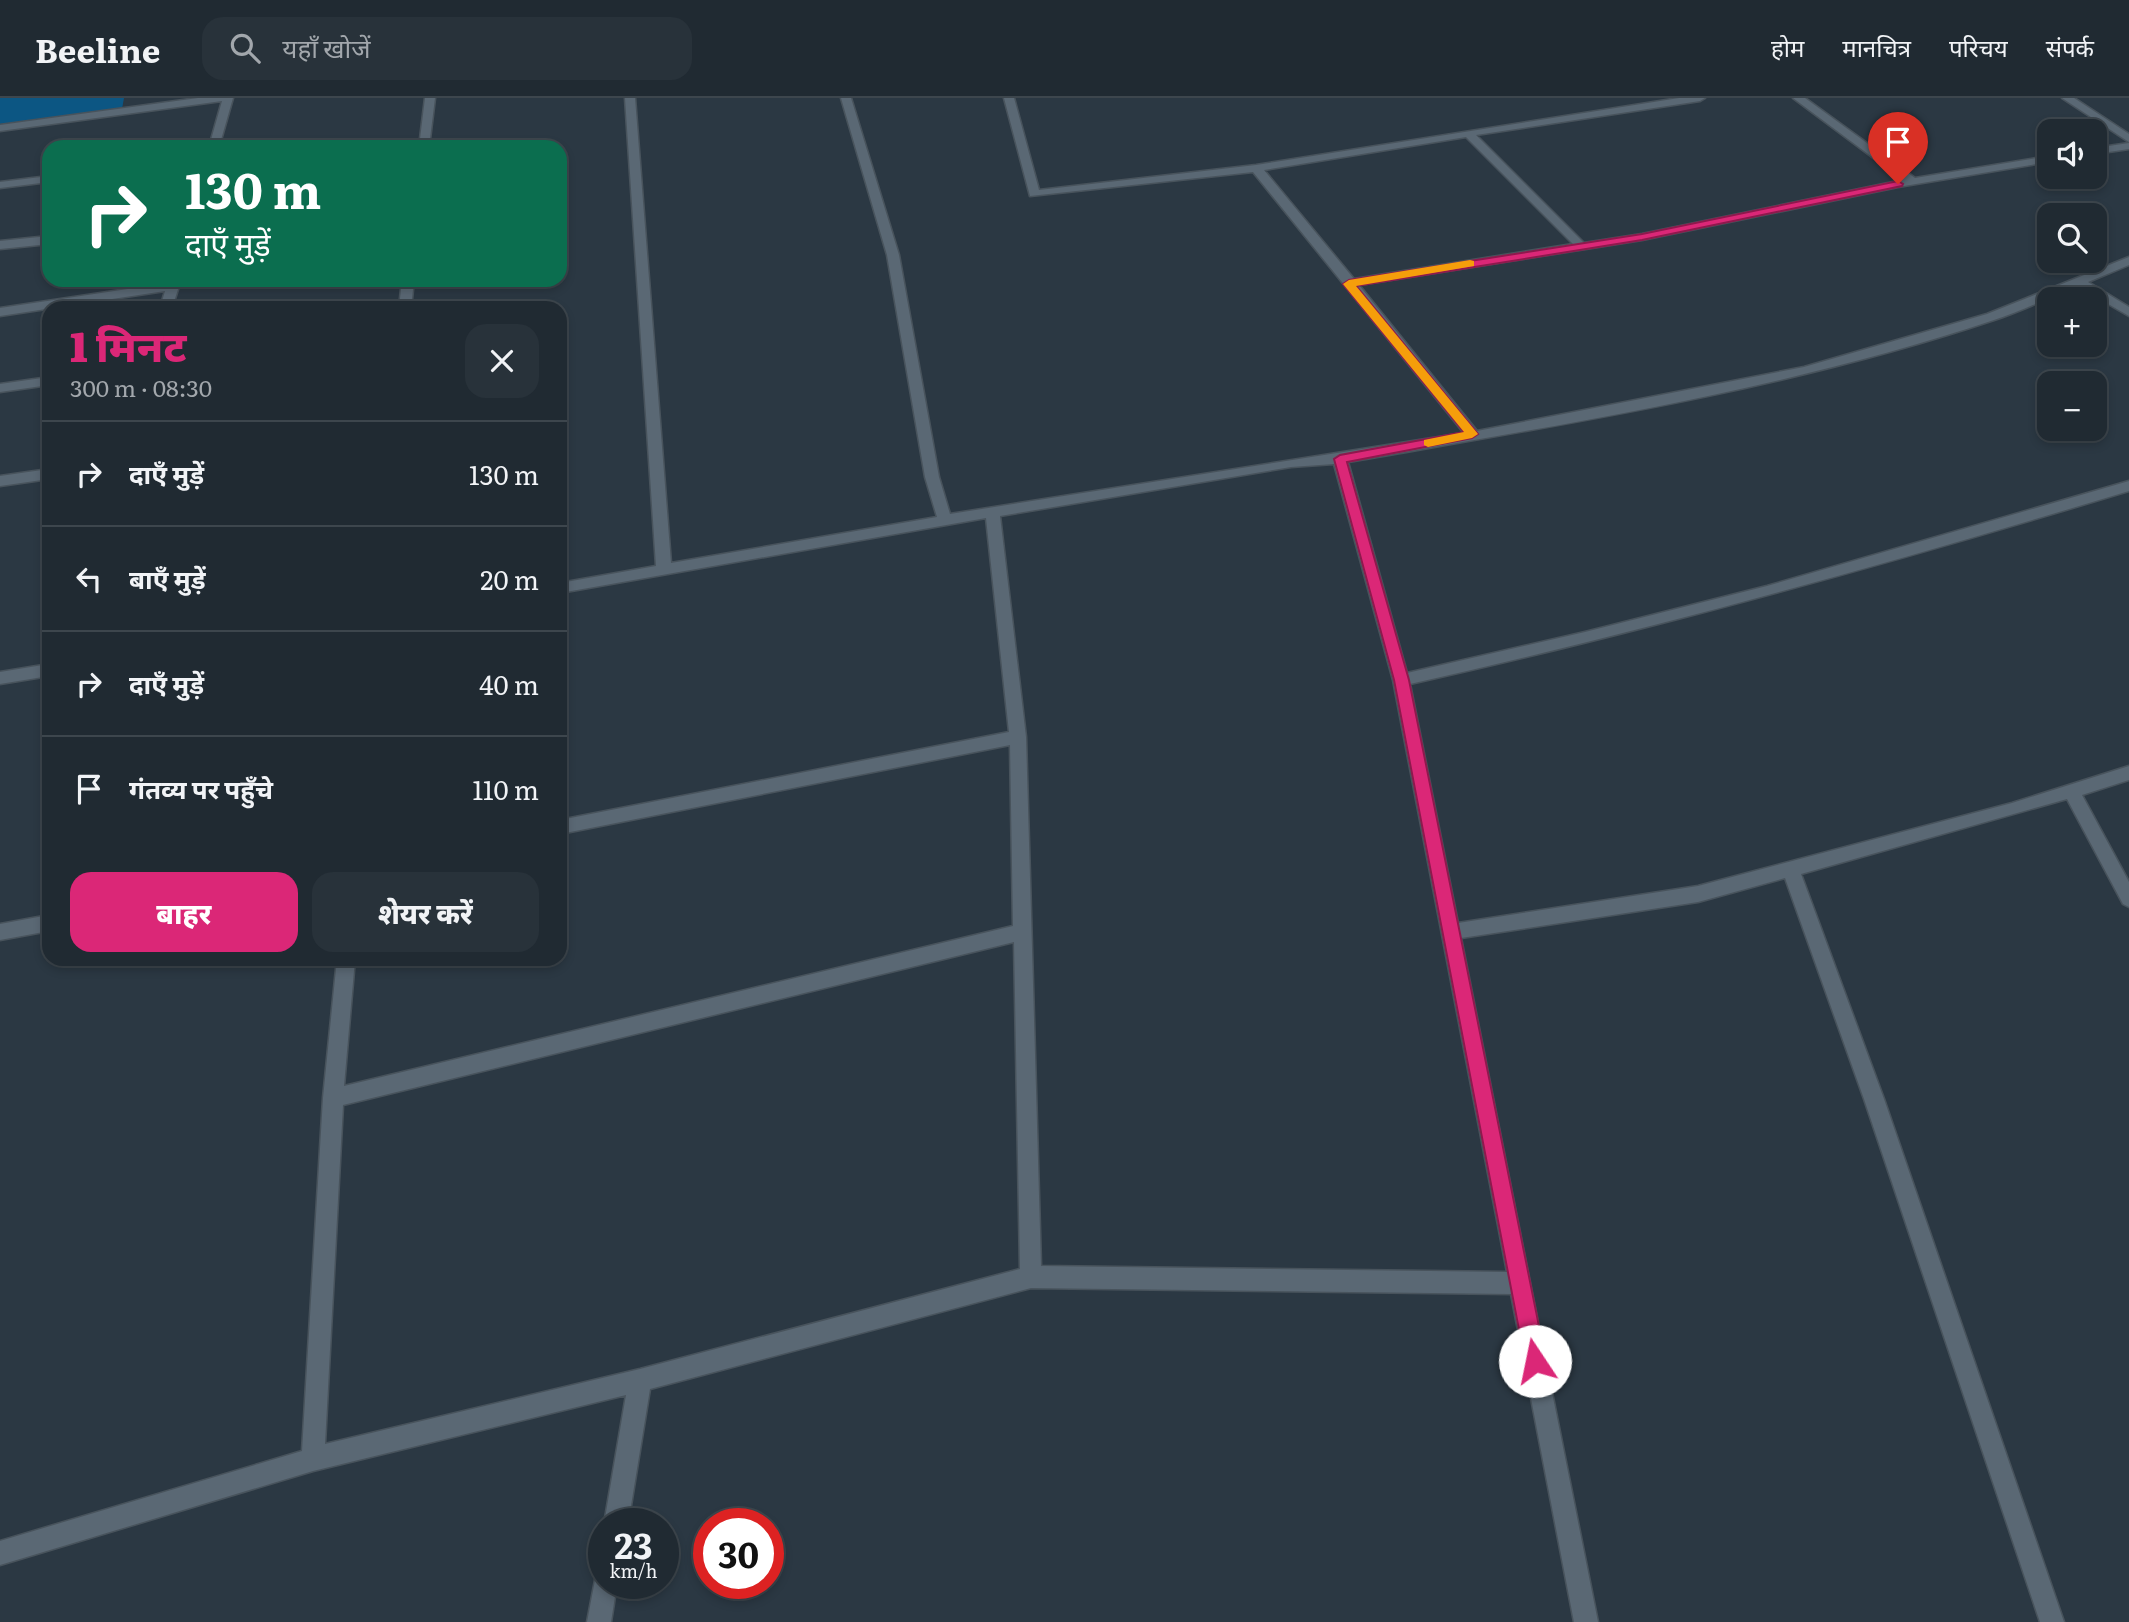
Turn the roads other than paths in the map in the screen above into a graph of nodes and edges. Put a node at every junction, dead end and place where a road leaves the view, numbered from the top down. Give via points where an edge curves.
1 (221, 98) edge
2 (228, 98) edge
3 (430, 98) edge
4 (630, 98) edge
5 (846, 98) edge
6 (1009, 98) edge
7 (1700, 98) edge
8 (1798, 98) edge
9 (2067, 98) edge
10 (0, 128) edge
11 (1468, 133) junction
12 (2129, 139) edge
13 (216, 140) edge
14 (425, 140) edge
15 (2129, 146) edge
16 (2107, 149) edge
17 (2037, 161) edge
18 (1256, 169) junction
19 (42, 180) edge
20 (1913, 182) junction
21 (0, 185) edge
22 (42, 241) edge
23 (0, 245) edge
24 (1581, 246) junction
25 (2129, 261) edge
26 (2079, 282) junction
27 (1349, 284) junction
28 (150, 287) edge
29 (66, 301) edge
30 (42, 305) edge
31 (0, 312) edge
32 (2129, 312) edge
33 (42, 382) edge
34 (0, 388) edge
35 (1472, 434) junction
36 (1340, 459) junction
37 (42, 475) edge
38 (0, 481) edge
39 (2129, 486) edge
40 (993, 512) junction
41 (946, 520) junction
42 (664, 571) junction
43 (567, 587) edge
44 (42, 671) edge
45 (0, 678) edge
46 (1401, 680) junction
47 (1018, 737) junction
48 (2129, 773) edge
49 (2071, 791) junction
50 (567, 826) edge
51 (1790, 869) junction
52 (2129, 899) edge
53 (42, 924) edge
54 (0, 932) edge
55 (1023, 932) junction
56 (1451, 932) junction
57 (345, 966) edge
58 (332, 1098) junction
59 (1031, 1277) junction
60 (1520, 1283) junction
61 (640, 1380) junction
62 (313, 1459) junction
63 (618, 1508) edge
64 (0, 1553) edge
65 (603, 1599) edge
66 (599, 1622) edge
67 (1586, 1622) edge
68 (2052, 1622) edge

1 - 10 street
2 - 13 street
3 - 14 street
4 - 42 street
5 - 41 street via 893,255 932,477
6 - 18 street via 1034,194
7 - 11 street
8 - 20 street
9 - 12 street
11 - 18 street
11 - 24 street
15 - 16 street
17 - 20 street
18 - 27 street
19 - 21 street
20 - 24 street
22 - 23 street
24 - 27 street
25 - 26 street
26 - 32 street
26 - 35 street via 1991,317 1805,371
27 - 35 street
28 - 29 street
30 - 31 street
33 - 34 street
35 - 36 street
36 - 40 street
36 - 46 street
37 - 38 street
39 - 46 street via 1894,557 1524,654
40 - 41 street
40 - 47 street
41 - 42 street
42 - 43 street
44 - 45 street
46 - 56 street
47 - 50 street
47 - 55 street
48 - 49 street
49 - 51 street
49 - 52 street
51 - 56 street via 1698,894
51 - 68 street
53 - 54 street
55 - 58 street
55 - 59 street
56 - 60 street
57 - 58 street
58 - 62 street
59 - 60 street
59 - 61 street
60 - 67 street
61 - 62 street
61 - 63 street
62 - 64 street
65 - 66 street

